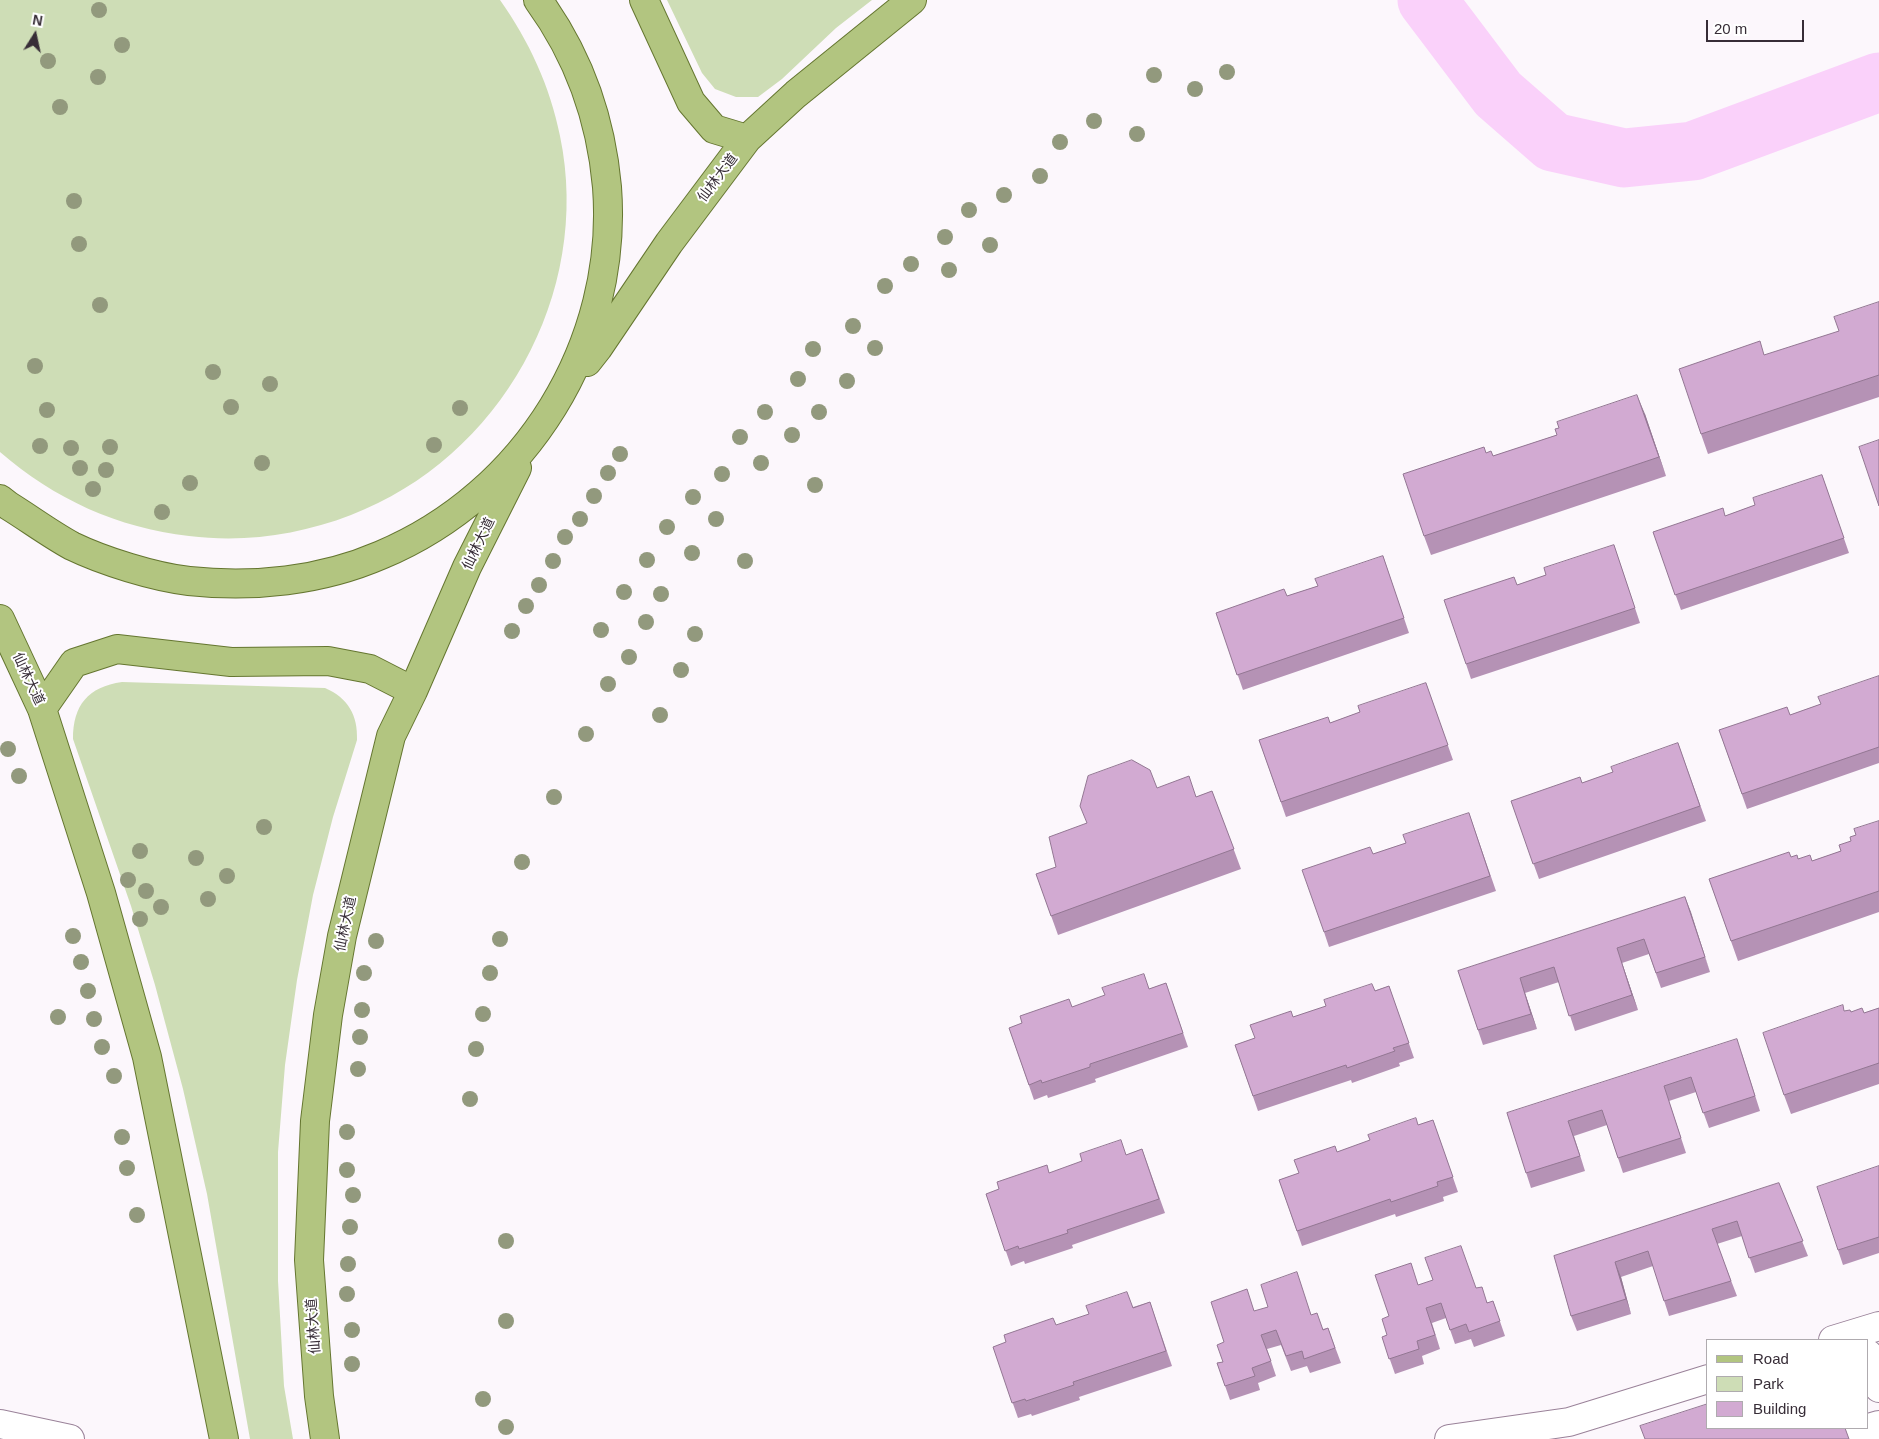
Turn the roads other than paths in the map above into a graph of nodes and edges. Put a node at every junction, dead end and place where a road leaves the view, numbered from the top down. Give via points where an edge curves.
1 (538, 0) edge
2 (644, 0) edge
3 (912, 0) edge
4 (747, 139) junction
5 (562, 393) junction
6 (530, 442) junction
7 (0, 498) edge
8 (0, 619) edge
9 (413, 691) junction
10 (42, 709) junction
11 (1868, 1338) edge
12 (1850, 1339) edge
13 (1869, 1343) edge
14 (1706, 1380) edge
15 (1879, 1388) edge
16 (0, 1424) edge
17 (1570, 1430) edge
18 (70, 1439) edge
19 (224, 1439) edge
20 (325, 1439) edge
21 (1449, 1439) edge

1 - 5 main road via 571,55 596,119 608,207 608,243 601,287 587,338
2 - 4 main road via 690,102 714,129
3 - 4 main road, 仙林大道 via 796,94
4 - 5 main road, 仙林大道 via 669,243 598,348
5 - 6 main road
6 - 7 main road via 506,470 468,504 414,539 380,556 331,572 290,580 238,584 186,581 132,569 72,546
6 - 9 main road, 仙林大道 via 467,567
8 - 10 main road, 仙林大道
9 - 10 main road via 370,669 328,661 232,662 117,649 74,663
9 - 20 main road, 仙林大道 via 391,736 342,936 315,1121 309,1260
10 - 19 main road, 仙林大道 via 148,1057
11 - 12 lane
13 - 15 lane
14 - 17 lane
16 - 18 lane
17 - 21 lane

